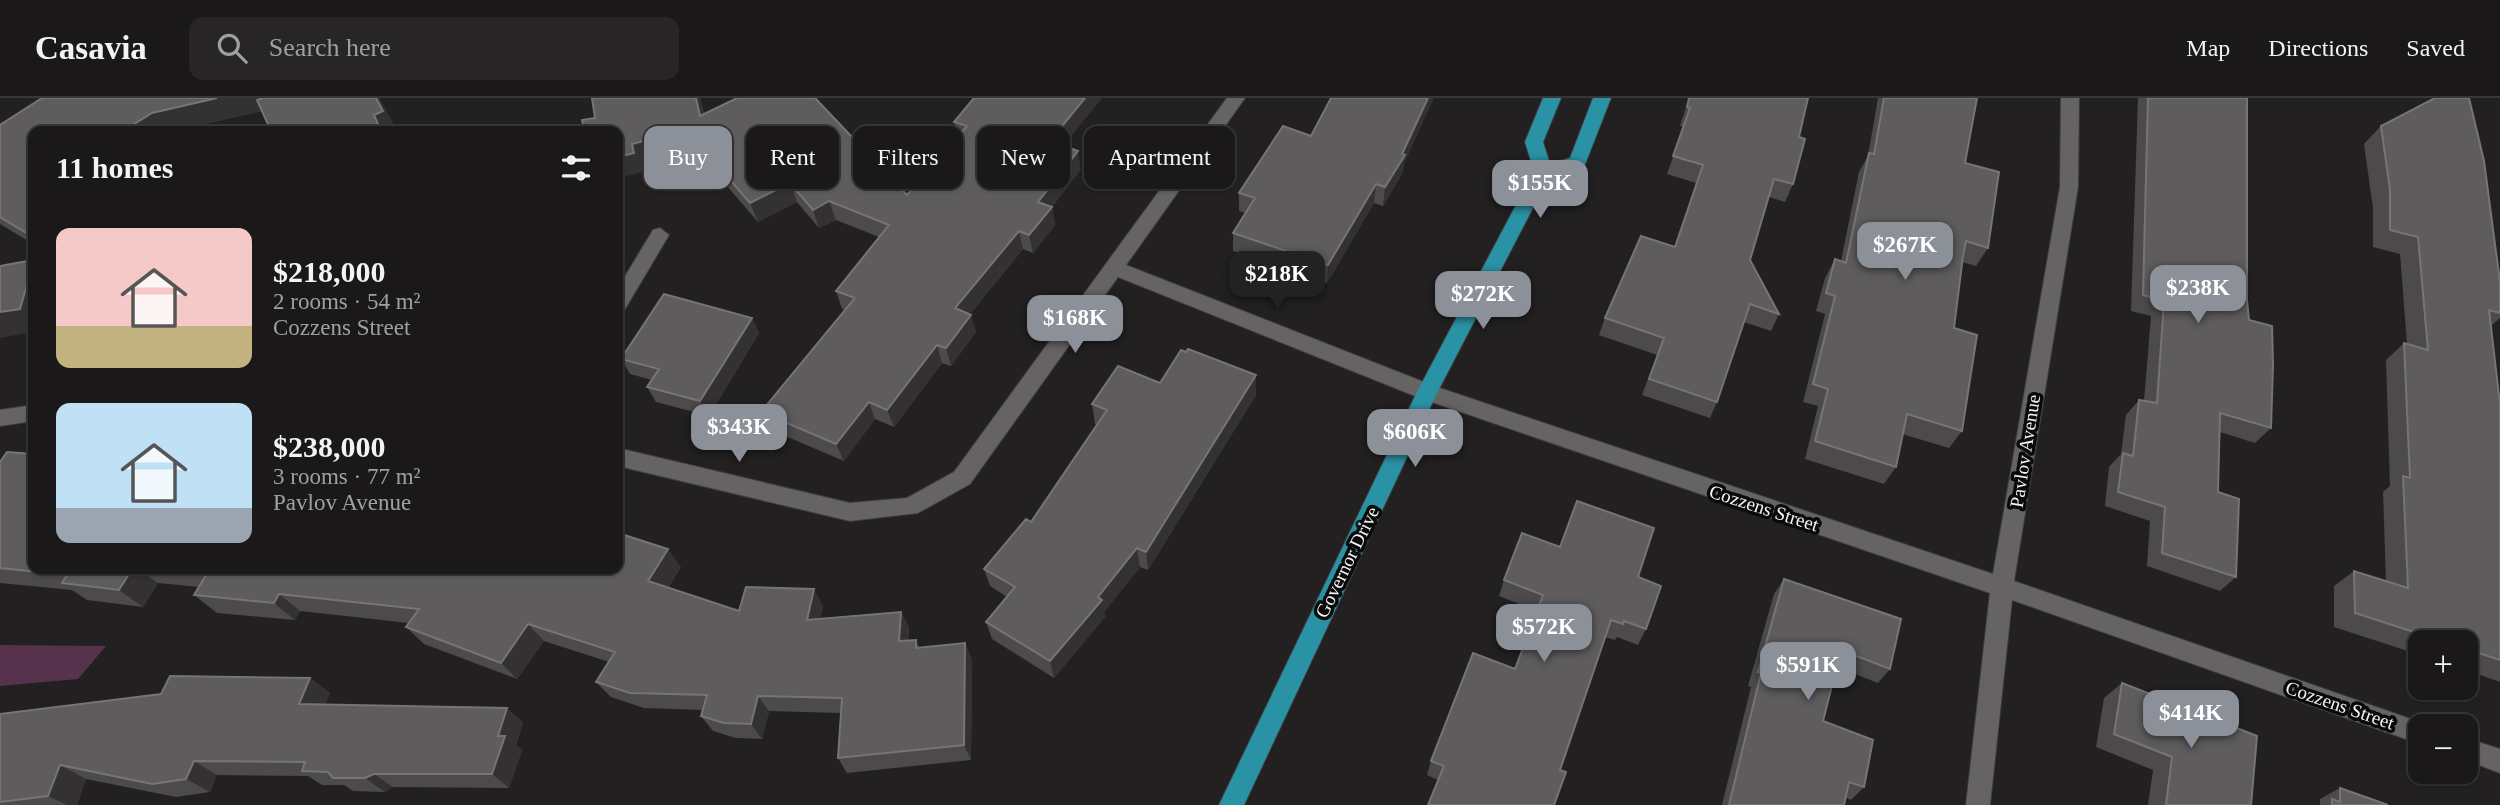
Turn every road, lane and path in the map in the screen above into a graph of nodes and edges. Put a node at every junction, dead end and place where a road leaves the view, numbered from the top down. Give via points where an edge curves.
1 (1236, 98) edge
2 (1552, 98) edge
3 (1602, 98) edge
4 (2070, 98) edge
5 (1543, 171) junction
6 (660, 235) dead end
7 (1112, 267) junction
8 (623, 296) edge
9 (1427, 392) junction
10 (28, 414) edge
11 (0, 418) edge
12 (623, 458) edge
13 (2002, 587) junction
14 (2408, 729) edge
15 (2478, 753) edge
16 (2500, 761) edge
17 (1231, 805) edge
18 (1978, 805) edge

1 - 7 street
2 - 5 main road via 1534,142
3 - 5 main road via 1578,162 1562,170
4 - 13 street, Pavlov Avenue via 2069,187
5 - 9 main road, Governor Drive
6 - 8 street
7 - 9 street, Cozzens Street
7 - 12 street via 962,478 910,507 850,512
9 - 13 street, Cozzens Street
9 - 17 main road, Governor Drive
10 - 11 street
13 - 14 street, Cozzens Street
13 - 18 street, Pavlov Avenue
15 - 16 street

